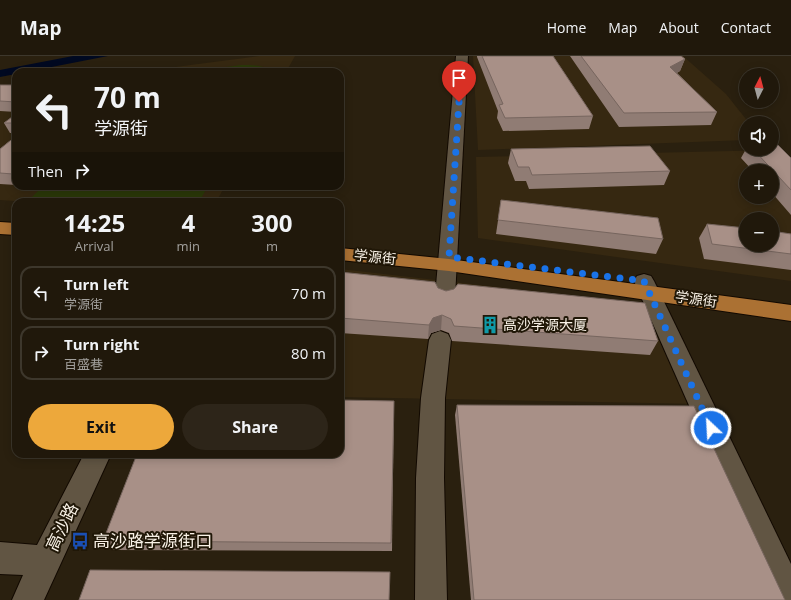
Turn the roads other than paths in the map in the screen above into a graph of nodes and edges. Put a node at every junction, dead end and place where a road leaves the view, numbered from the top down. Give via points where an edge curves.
1 (462, 56) edge
2 (0, 216) edge
3 (12, 216) edge
4 (0, 228) edge
5 (12, 229) edge
6 (344, 244) edge
7 (344, 254) edge
8 (449, 261) junction
9 (646, 287) junction
10 (445, 297) edge
11 (791, 301) edge
12 (791, 313) edge
13 (440, 340) dead end
14 (96, 458) edge
15 (0, 558) edge
16 (45, 561) junction
17 (791, 599) edge
18 (28, 600) edge
19 (431, 600) edge

1 - 8 street
2 - 3 main road
4 - 5 main road
6 - 8 main road, 学源街
7 - 8 main road, 学源街
8 - 9 main road, 学源街
8 - 10 street
9 - 11 main road, 学源街
9 - 12 main road, 学源街
9 - 17 street
13 - 19 street via 433,398 430,471
14 - 16 street, 高沙路
15 - 16 street
16 - 18 street, 高沙路

